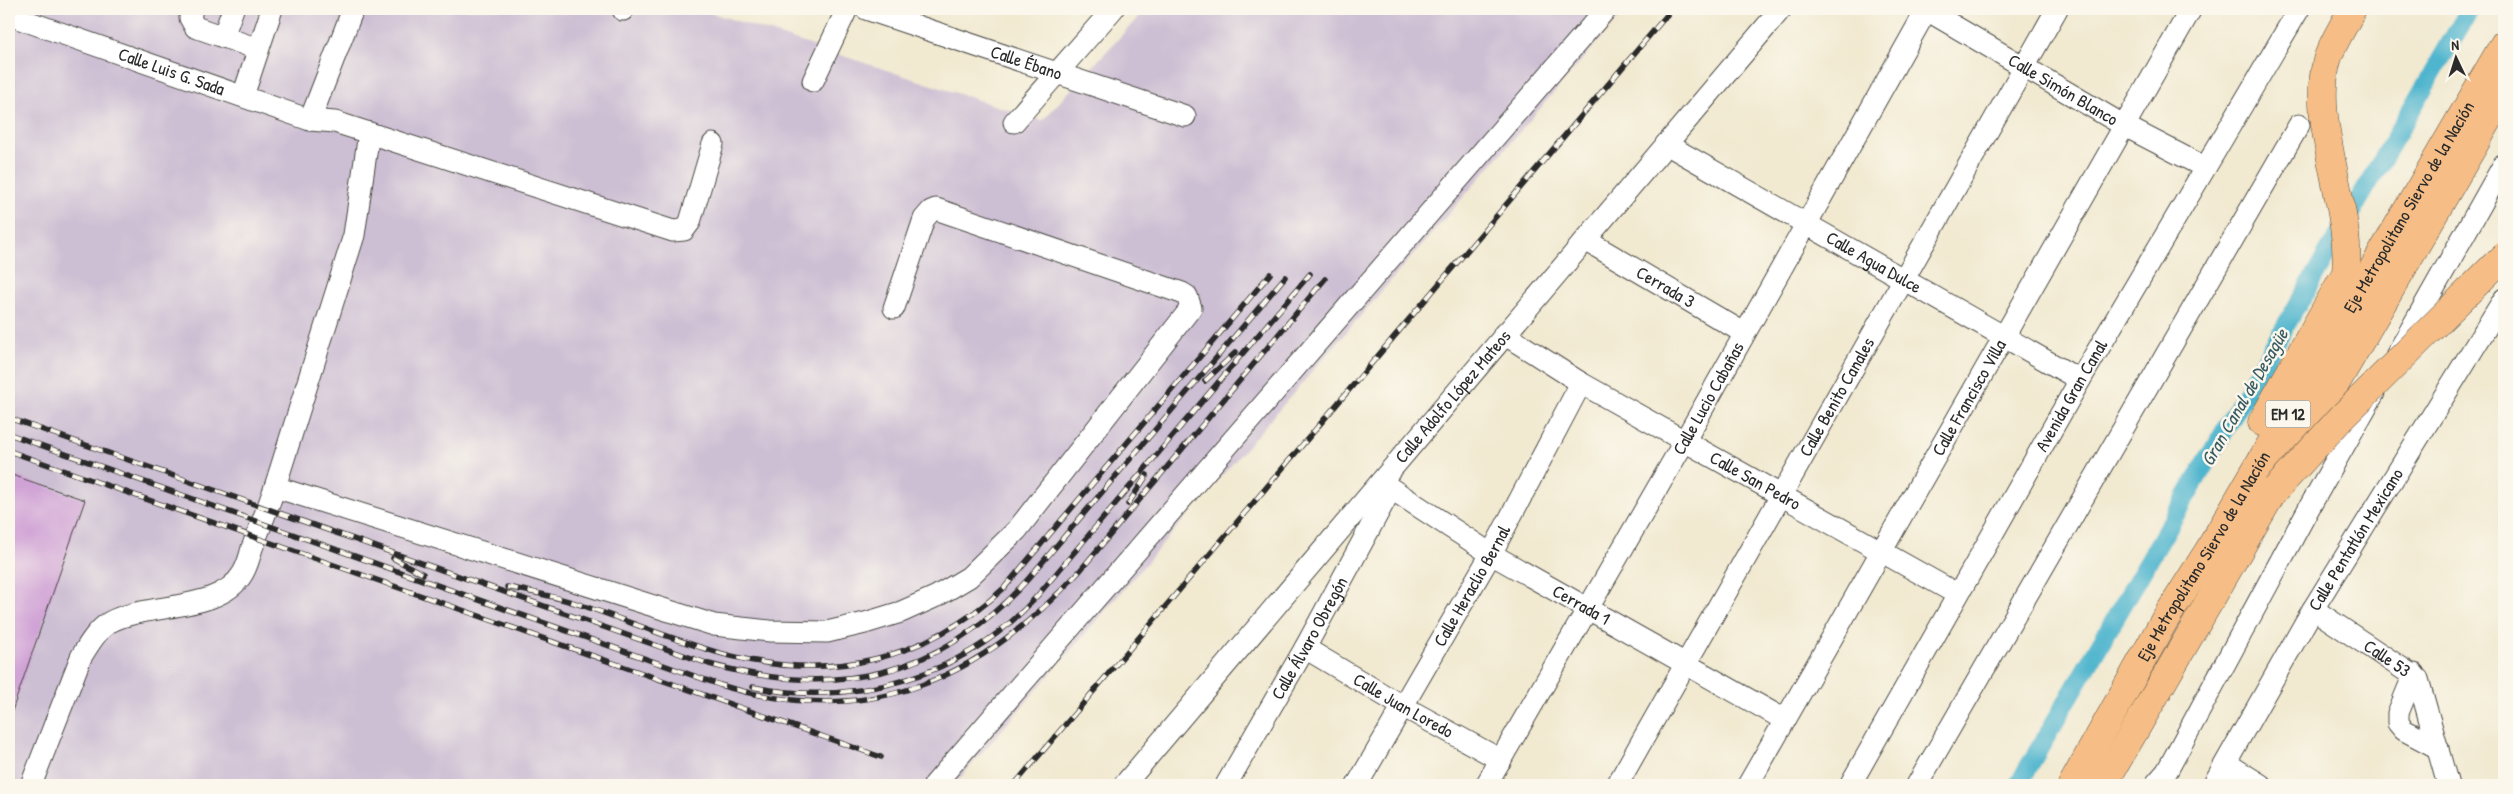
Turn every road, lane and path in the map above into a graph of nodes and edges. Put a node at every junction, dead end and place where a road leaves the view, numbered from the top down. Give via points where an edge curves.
1 (192, 9) edge
2 (234, 9) edge
3 (272, 9) edge
4 (353, 9) edge
5 (846, 9) edge
6 (866, 9) edge
7 (1113, 9) edge
8 (1606, 9) edge
9 (1782, 9) edge
10 (1926, 9) edge
11 (2057, 9) edge
12 (2191, 9) edge
13 (2299, 9) edge
14 (2352, 9) edge
15 (9, 15) edge
16 (224, 37) junction
17 (2504, 44) edge
18 (258, 49) junction
19 (2024, 66) junction
20 (1057, 73) junction
21 (813, 81) dead end
22 (2504, 93) edge
23 (243, 96) junction
24 (1185, 116) dead end
25 (310, 120) junction
26 (1014, 122) dead end
27 (2123, 125) junction
28 (2299, 125) dead end
29 (369, 133) junction
30 (713, 144) dead end
31 (1666, 144) junction
32 (2504, 164) edge
33 (2204, 167) junction
34 (1806, 224) junction
35 (1587, 241) junction
36 (2504, 256) edge
37 (1902, 280) junction
38 (2502, 306) edge
39 (894, 308) dead end
40 (1744, 333) junction
41 (1504, 334) junction
42 (2003, 336) junction
43 (2080, 380) junction
44 (1581, 383) junction
45 (1684, 442) junction
46 (1386, 486) junction
47 (275, 487) junction
48 (2276, 489) junction
49 (1781, 495) junction
50 (2209, 550) junction
51 (1880, 553) junction
52 (1491, 554) junction
53 (1957, 594) junction
54 (1588, 607) junction
55 (2313, 609) junction
56 (1305, 648) junction
57 (1685, 665) junction
58 (2414, 674) junction
59 (1402, 706) junction
60 (1785, 720) junction
61 (2438, 748) junction
62 (1502, 760) junction
63 (2226, 763) junction
64 (30, 785) edge
65 (934, 785) edge
66 (1124, 785) edge
67 (1226, 785) edge
68 (1357, 785) edge
69 (1486, 785) edge
70 (1617, 785) edge
71 (1748, 785) edge
72 (1850, 785) edge
73 (1917, 785) edge
74 (2072, 785) edge
75 (2103, 785) edge
76 (2155, 785) edge
77 (2213, 785) edge
78 (2261, 785) edge
79 (2448, 785) edge

1 - 16 street via 190,18 195,27
2 - 16 street
3 - 18 street
4 - 25 street
5 - 21 street
6 - 20 street, Calle Ébano
7 - 20 street
8 - 65 street
9 - 31 street, Calle Adolfo López Mateos
10 - 19 street, Calle Simón Blanco
10 - 34 street, Calle Lucio Cabañas
11 - 19 street, Calle Benito Canales
12 - 27 street, Calle Francisco Villa
13 - 33 street, Avenida Gran Canal
14 - 50 highway via 2328,56 2324,83 2324,109 2348,253 2346,272 2255,433
15 - 23 street, Calle Luis G. Sada
16 - 18 street
17 - 50 highway, Eje Metropolitano Siervo de la Nación / EM 12
18 - 23 street
19 - 27 street, Calle Simón Blanco
19 - 37 street, Calle Benito Canales
20 - 24 street, Calle Ébano
20 - 26 street
22 - 48 highway, Eje Metropolitano Siervo de la Nación / EM 12, bridge
23 - 25 street, Calle Luis G. Sada
25 - 29 street, Calle Luis G. Sada via 336,122
27 - 33 street, Calle Simón Blanco
27 - 42 street, Calle Francisco Villa
28 - 73 street
29 - 30 street, Calle Luis G. Sada via 678,232 690,222
29 - 47 street via 354,235
31 - 34 street, Calle Agua Dulce
31 - 35 street, Calle Adolfo López Mateos
32 - 76 street via 2309,508 2167,771
33 - 43 street, Avenida Gran Canal
34 - 37 street, Calle Agua Dulce
34 - 40 street, Calle Lucio Cabañas
35 - 40 street, Cerrada 3
35 - 41 street, Calle Adolfo López Mateos
36 - 48 highway, bridge via 2343,416
37 - 42 street, Calle Agua Dulce
37 - 49 street, Calle Benito Canales
38 - 55 street, Calle Pentatlón Mexicano
39 - 47 street via 924,219 936,209 1182,293 1187,296 1191,308 1017,530 969,577 901,612 827,632 770,631 714,625
40 - 45 street, Calle Lucio Cabañas
41 - 44 street, Calle San Pedro
41 - 46 street, Calle Adolfo López Mateos
42 - 43 street, Calle Agua Dulce
42 - 51 street, Calle Francisco Villa
43 - 53 street, Avenida Gran Canal
44 - 45 street, Calle San Pedro
44 - 52 street, Calle Heraclio Bernal
45 - 49 street, Calle San Pedro
45 - 54 street, Calle Lucio Cabañas
46 - 52 street, Cerrada 1
46 - 56 street, Calle Álvaro Obregón
46 - 66 street, Calle Adolfo López Mateos
47 - 64 street via 243,574 229,588 179,606 127,615 109,623 92,638 81,657
48 - 75 highway, Eje Metropolitano Siervo de la Nación / EM 12
49 - 51 street, Calle San Pedro
49 - 57 street, Calle Benito Canales
50 - 74 highway, Eje Metropolitano Siervo de la Nación / EM 12 via 2164,621
51 - 53 street, Calle San Pedro
51 - 60 street, Calle Francisco Villa
52 - 54 street, Cerrada 1
52 - 59 street, Calle Heraclio Bernal
53 - 72 street, Avenida Gran Canal
54 - 57 street, Cerrada 1
54 - 62 street, Calle Lucio Cabañas
55 - 58 street, Calle 53
55 - 63 street, Calle Pentatlón Mexicano
56 - 59 street, Calle Juan Loredo
56 - 67 street, Calle Álvaro Obregón
57 - 60 street, Cerrada 1
57 - 70 street, Calle Benito Canales
58 - 61 street, Calle 53 via 2422,687
58 - 61 street via 2398,713 2398,722 2404,730
59 - 62 street, Calle Juan Loredo
59 - 68 street, Calle Heraclio Bernal
60 - 71 street, Calle Francisco Villa
61 - 79 street, Calle 53
62 - 69 street, Calle Lucio Cabañas
63 - 77 street, Calle Pentatlón Mexicano
63 - 78 street

